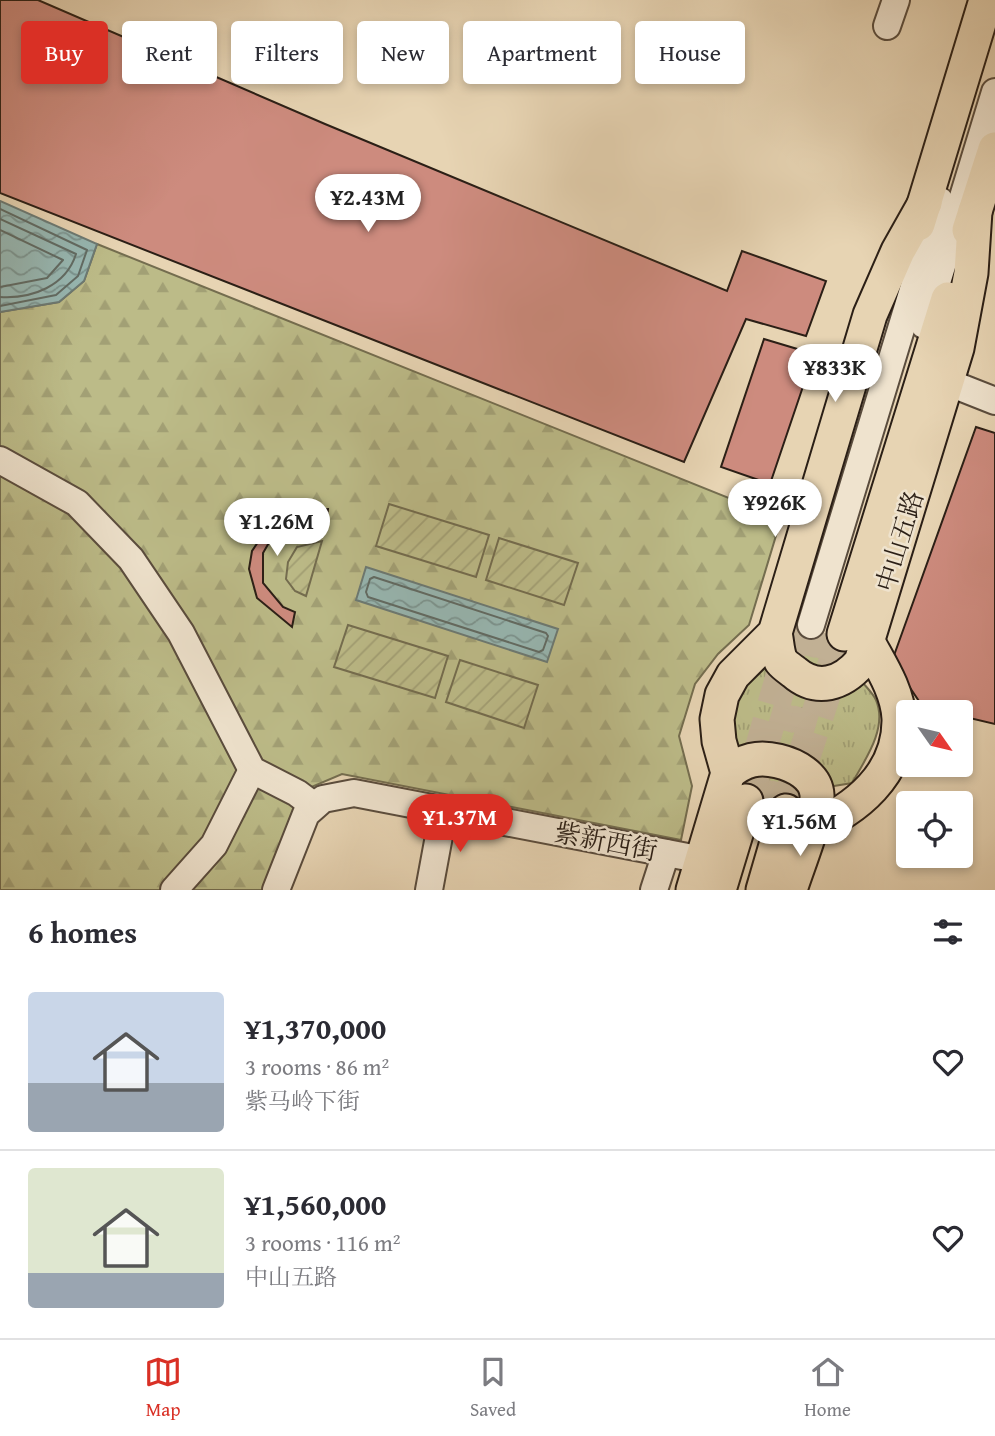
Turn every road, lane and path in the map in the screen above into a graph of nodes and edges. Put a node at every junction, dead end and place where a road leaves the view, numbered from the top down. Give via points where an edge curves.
1 (896, 0) edge
2 (986, 0) edge
3 (995, 22) edge
4 (887, 26) dead end
5 (995, 92) edge
6 (995, 149) edge
7 (975, 211) junction
8 (947, 382) junction
9 (995, 401) edge
10 (0, 460) edge
11 (821, 631) junction
12 (252, 770) junction
13 (728, 773) junction
14 (313, 805) junction
15 (444, 809) junction
16 (776, 811) junction
17 (666, 852) junction
18 (698, 875) edge
19 (174, 890) edge
20 (276, 890) edge
21 (429, 890) edge
22 (654, 890) edge
23 (719, 890) edge
24 (732, 890) edge
25 (753, 890) edge
26 (763, 890) edge
27 (790, 890) edge

1 - 4 street
2 - 11 main road via 925,203 870,315
3 - 11 street
5 - 11 street
6 - 7 main road, 中山五路
7 - 8 main road, 中山五路 via 966,310
7 - 11 main road, 中山五路
8 - 9 street
8 - 11 main road, 中山五路
10 - 12 street via 77,503 131,559 181,633
11 - 13 main road via 751,654 722,695 717,719
11 - 16 main road via 891,687 899,718 893,754 862,801 834,819
12 - 14 street
12 - 19 street via 214,845
13 - 16 main road via 754,758 794,766 810,778 817,794
13 - 18 main road
14 - 15 street, 紫新西街 via 354,793
14 - 20 street
15 - 17 street, 紫新西街
15 - 21 street
16 - 23 main road
16 - 24 street
16 - 25 street
16 - 26 main road
16 - 27 main road
17 - 18 street, 紫新西街
17 - 22 street

